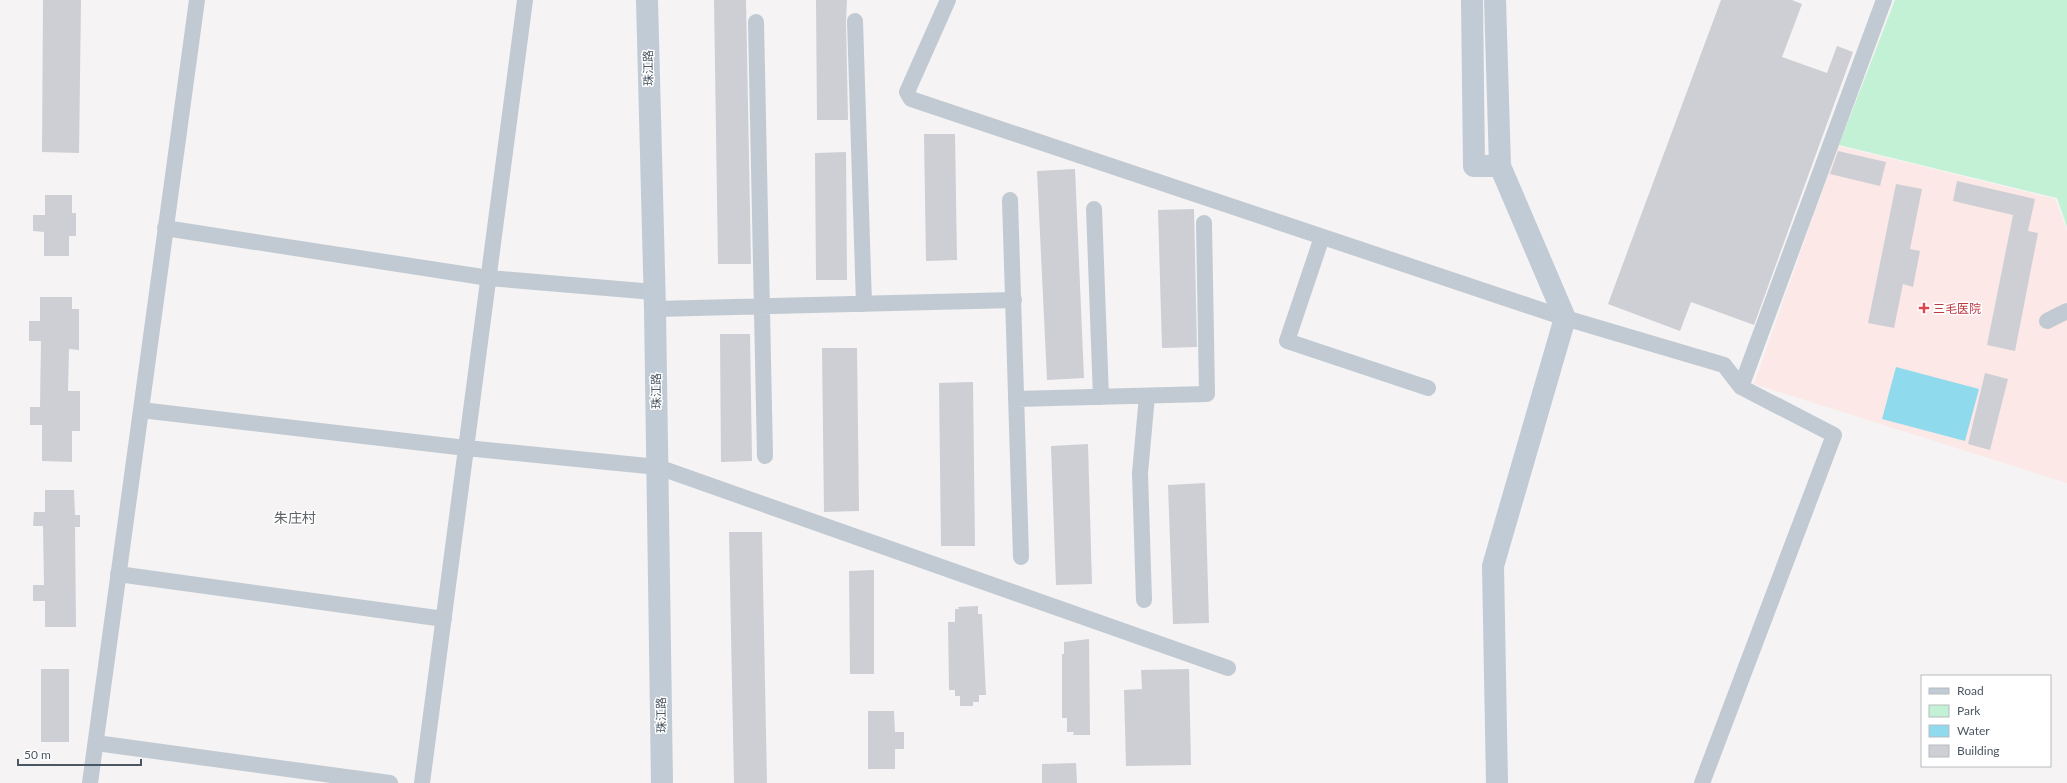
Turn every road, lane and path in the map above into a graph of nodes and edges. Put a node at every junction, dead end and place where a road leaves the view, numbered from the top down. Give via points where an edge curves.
1 (197, 0) edge
2 (525, 0) edge
3 (646, 0) edge
4 (948, 0) edge
5 (1472, 0) edge
6 (1495, 0) edge
7 (1884, 0) edge
8 (855, 21) dead end
9 (756, 22) dead end
10 (1500, 166) junction
11 (1010, 200) dead end
12 (1094, 209) dead end
13 (1204, 223) dead end
14 (165, 228) junction
15 (1322, 237) junction
16 (489, 278) junction
17 (1014, 300) junction
18 (654, 301) junction
19 (864, 304) junction
20 (762, 307) junction
21 (2067, 311) edge
22 (1565, 318) junction
23 (2048, 321) dead end
24 (1741, 387) junction
25 (1428, 388) dead end
26 (1147, 396) junction
27 (1101, 397) junction
28 (1016, 399) junction
29 (141, 410) junction
30 (466, 448) junction
31 (765, 456) dead end
32 (658, 467) junction
33 (1021, 558) dead end
34 (118, 574) junction
35 (1144, 600) dead end
36 (444, 619) junction
37 (1228, 668) dead end
38 (96, 743) junction
39 (90, 783) edge
40 (390, 783) edge
41 (422, 783) edge
42 (662, 783) edge
43 (1497, 783) edge
44 (1702, 783) edge

1 - 14 street
2 - 16 street
3 - 18 street, 珠江路
4 - 15 street via 907,92 911,99
5 - 10 street via 1474,166
6 - 10 street
7 - 24 street
8 - 19 street
9 - 20 street
10 - 22 street
11 - 17 street
12 - 27 street
13 - 26 street via 1207,394
14 - 16 street
14 - 29 street
15 - 22 street
15 - 25 street via 1287,341
16 - 18 street
16 - 30 street
17 - 19 street
17 - 28 street
18 - 20 street
18 - 32 street, 珠江路
19 - 20 street
20 - 31 street
21 - 23 street
22 - 24 street via 1724,366
22 - 43 street via 1493,566
24 - 44 street via 1834,435
26 - 27 street
26 - 35 street via 1140,473
27 - 28 street
28 - 33 street
29 - 30 street
29 - 34 street
30 - 32 street
30 - 36 street
32 - 37 street
32 - 42 street, 珠江路
34 - 36 street
34 - 38 street
36 - 41 street
38 - 39 street
38 - 40 street

